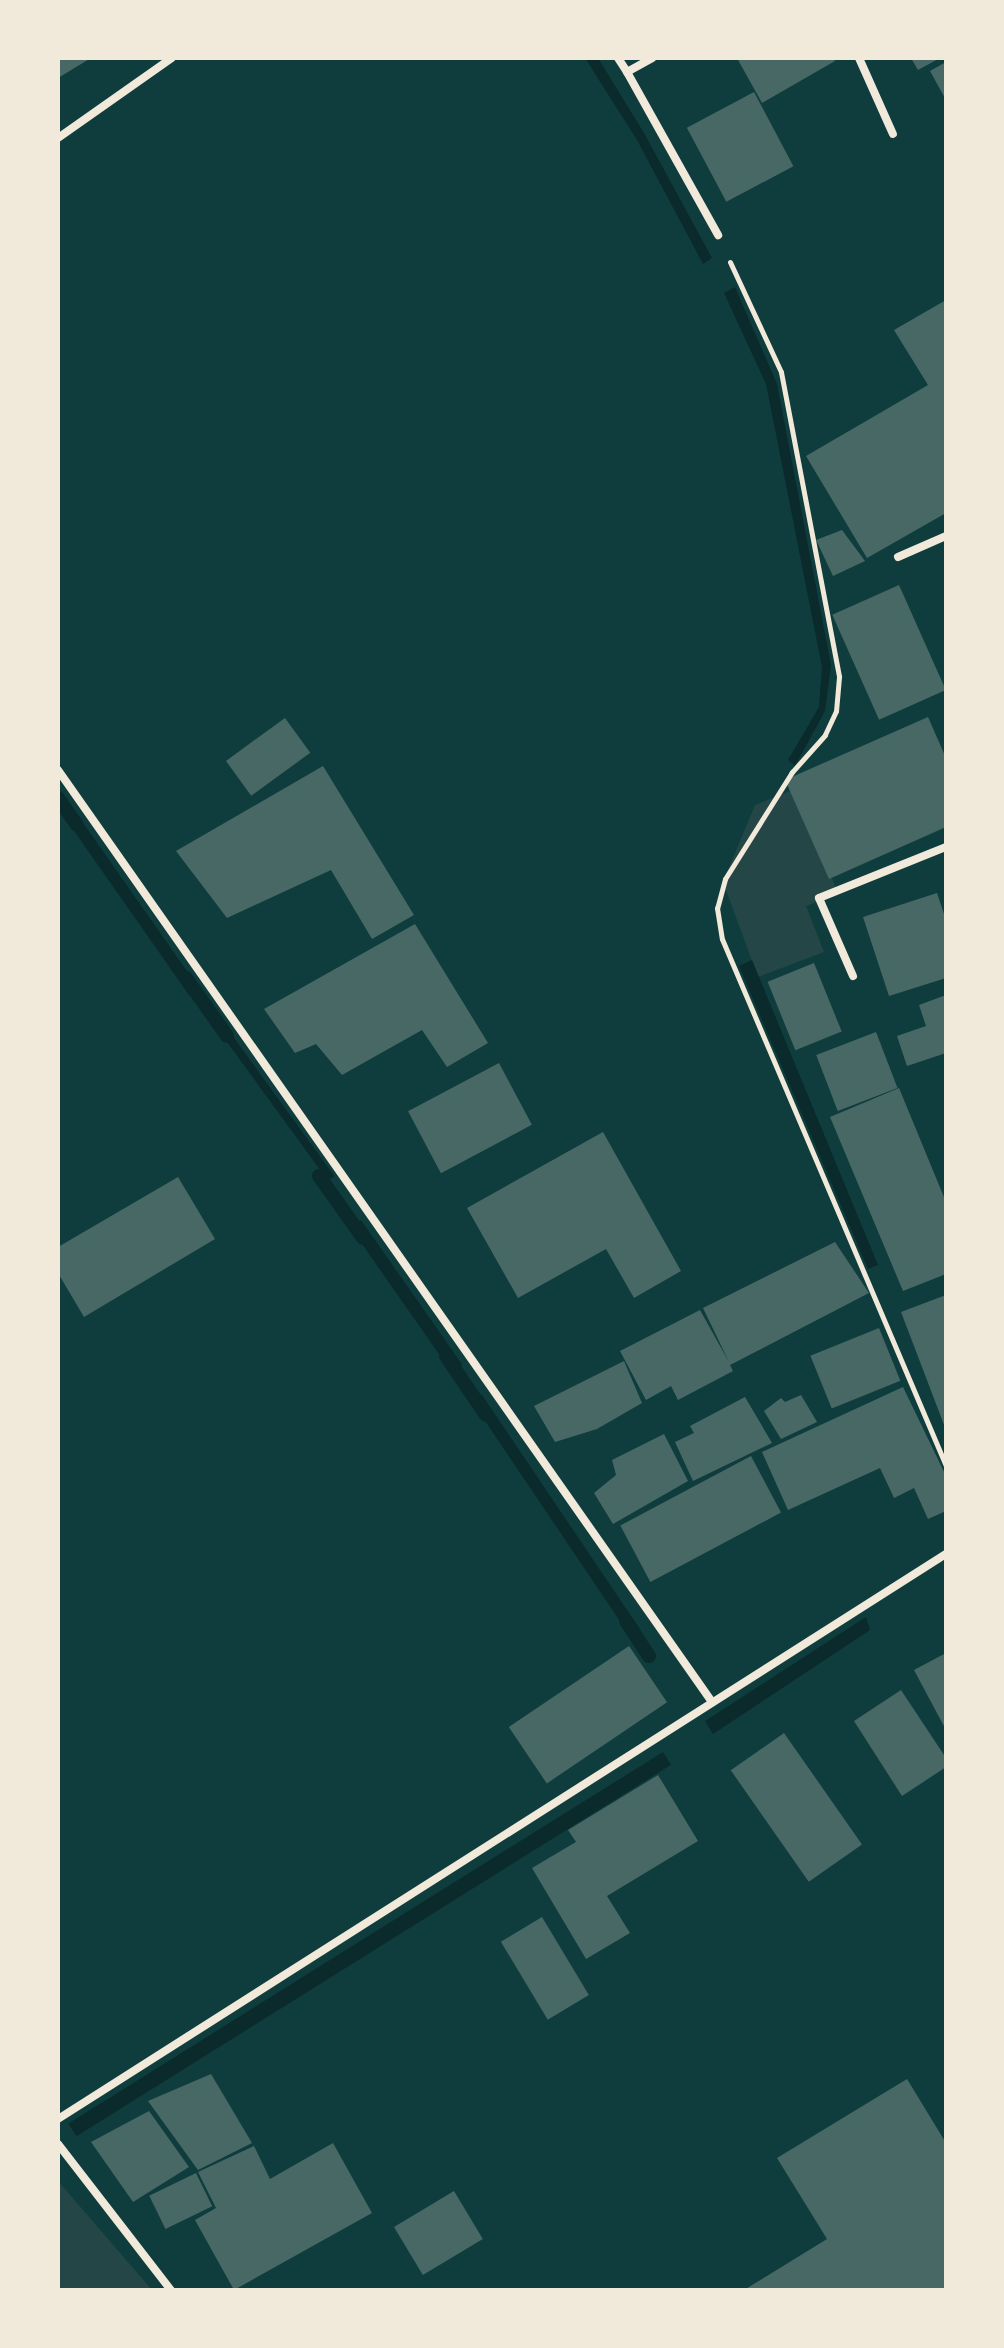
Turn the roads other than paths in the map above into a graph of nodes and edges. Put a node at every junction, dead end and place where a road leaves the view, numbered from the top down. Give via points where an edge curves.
1 (172, 58) edge
2 (618, 58) edge
3 (652, 58) edge
4 (859, 58) edge
5 (627, 72) junction
6 (893, 134) dead end
7 (58, 138) edge
8 (718, 235) road end
9 (946, 536) edge
10 (898, 557) dead end
11 (58, 770) edge
12 (946, 847) edge
13 (853, 976) dead end
14 (946, 1554) edge
15 (712, 1702) junction
16 (58, 2119) edge
17 (58, 2144) edge
18 (171, 2290) edge

1 - 7 street
2 - 5 street
3 - 5 street
4 - 6 street
5 - 8 street
9 - 10 street
11 - 15 street
12 - 13 street via 819,898
14 - 15 street
15 - 16 street
17 - 18 street

